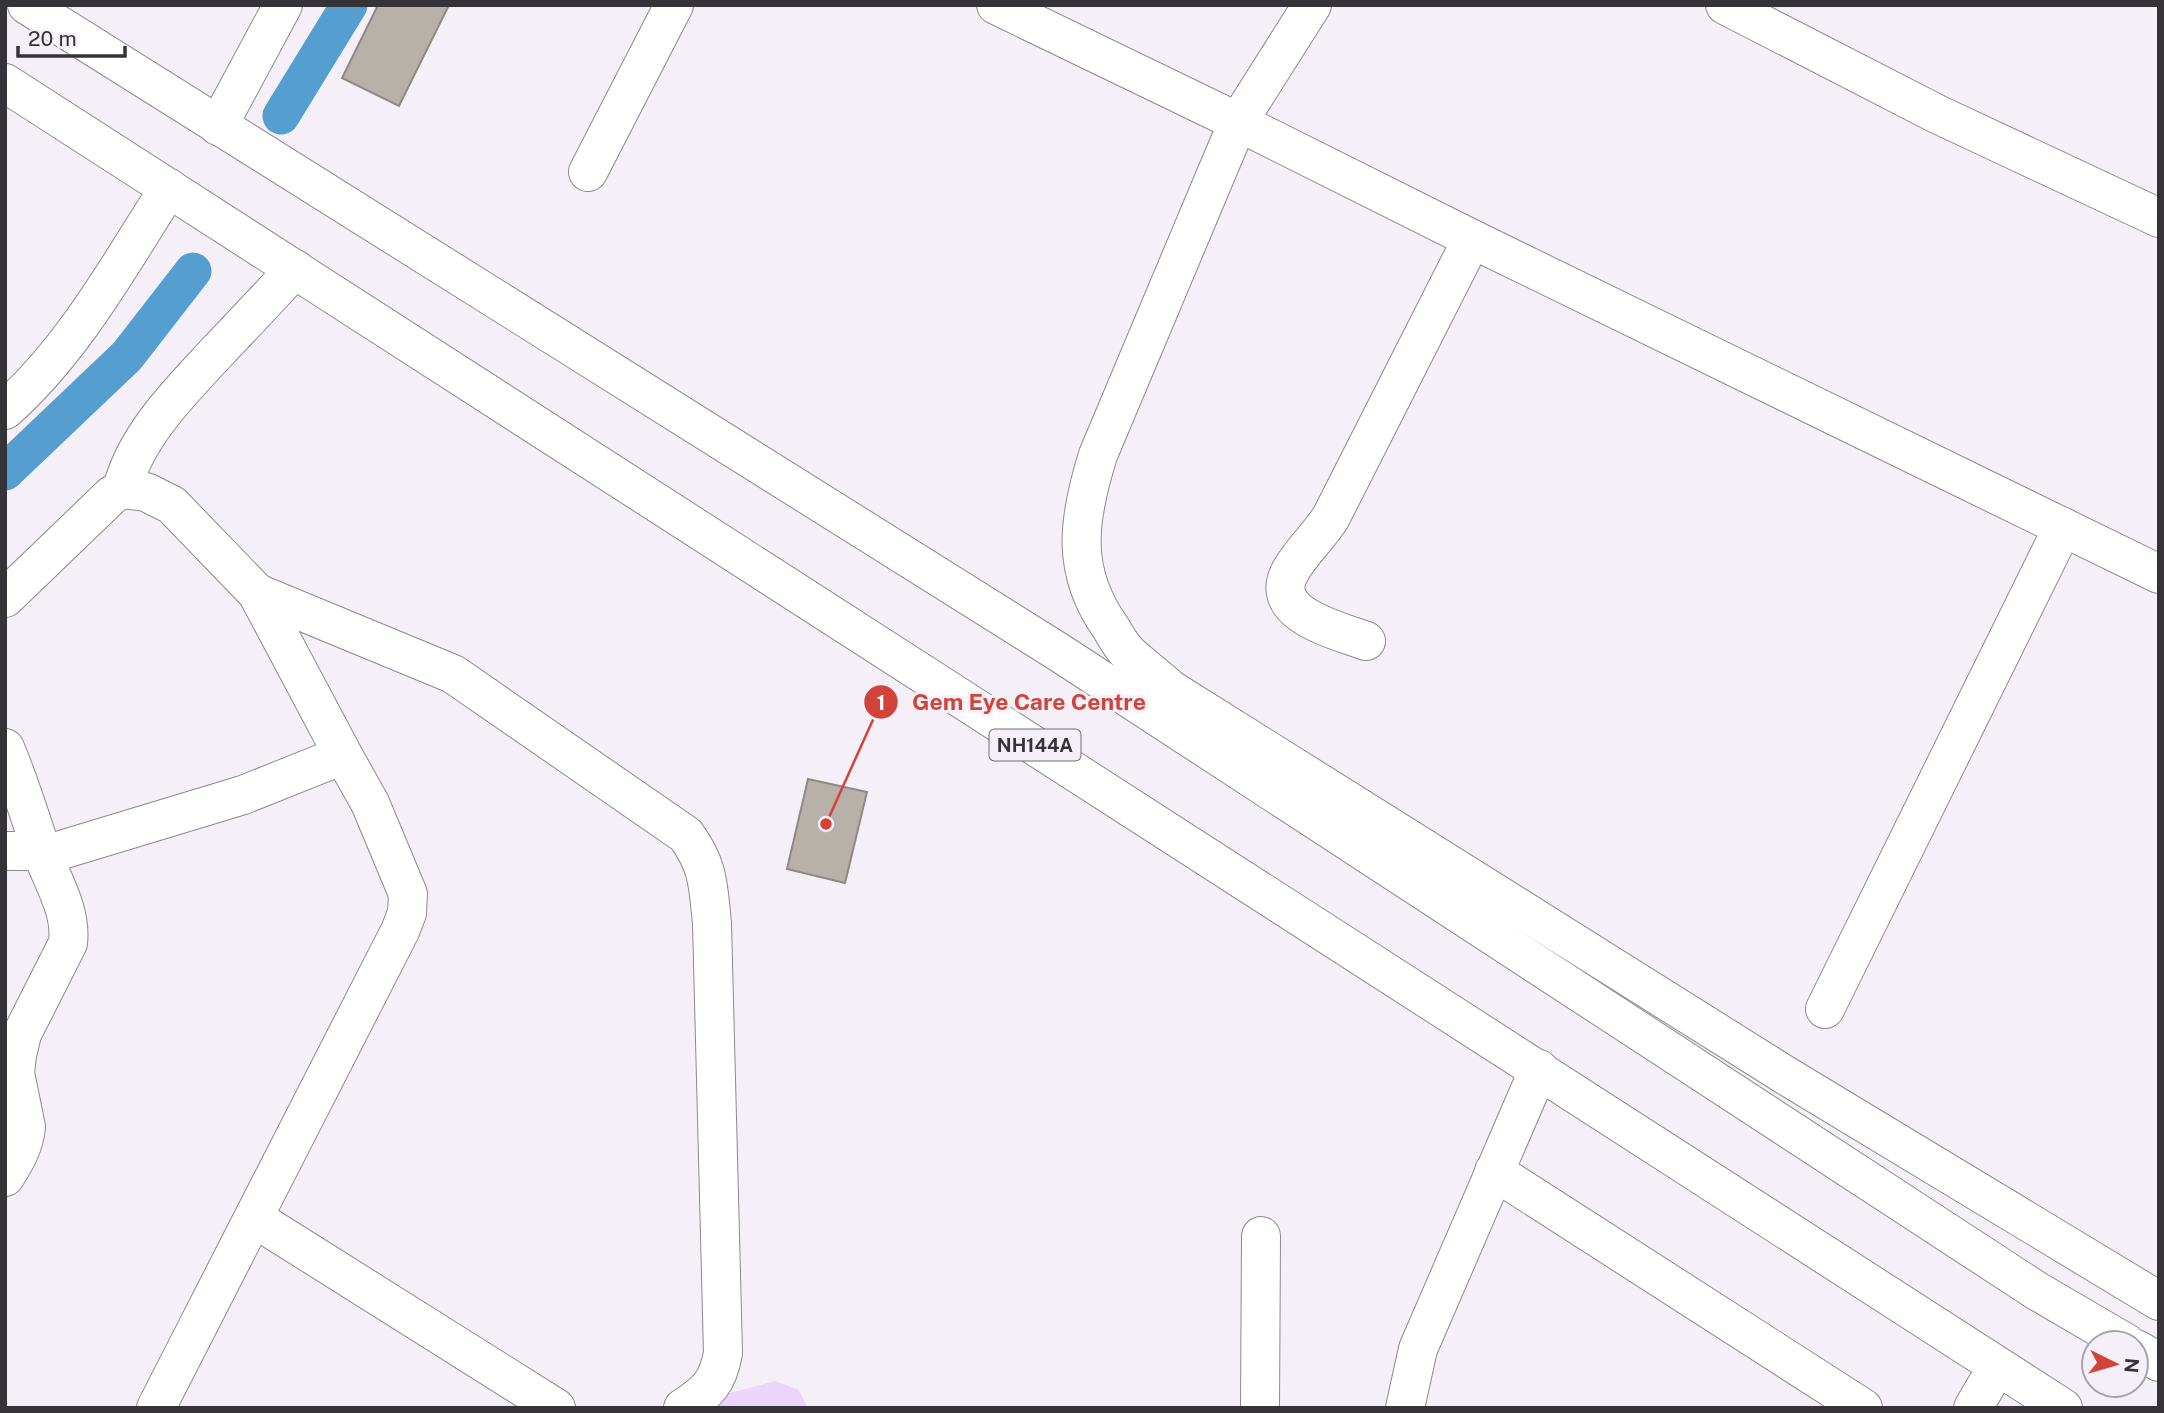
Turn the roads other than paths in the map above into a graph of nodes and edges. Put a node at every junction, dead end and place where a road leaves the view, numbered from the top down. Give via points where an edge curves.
1 (27, 5) edge
2 (283, 5) edge
3 (674, 5) edge
4 (996, 5) edge
5 (1312, 5) edge
6 (1725, 5) edge
7 (5, 83) edge
8 (1238, 122) junction
9 (218, 126) junction
10 (588, 173) dead end
11 (169, 188) junction
12 (2159, 218) edge
13 (1472, 239) junction
14 (295, 269) junction
15 (9, 402) edge
16 (122, 489) junction
17 (2063, 527) junction
18 (2159, 574) edge
19 (257, 593) junction
20 (5, 598) edge
21 (1366, 641) dead end
22 (5, 748) edge
23 (343, 755) junction
24 (24, 851) edge
25 (1825, 1009) dead end
26 (1539, 1069) junction
27 (1494, 1171) junction
28 (5, 1177) edge
29 (254, 1217) junction
30 (1261, 1236) dead end
31 (2159, 1301) edge
32 (2102, 1329) edge
33 (1997, 1367) junction
34 (156, 1408) edge
35 (556, 1408) edge
36 (683, 1408) edge
37 (1261, 1408) edge
38 (1405, 1408) edge
39 (1863, 1408) edge
40 (1973, 1408) edge
41 (2063, 1408) edge

1 - 9 main road
2 - 9 main road
3 - 10 main road
4 - 8 main road
5 - 8 main road
6 - 12 main road via 1937,114
7 - 11 main road, NH144A
8 - 13 main road
8 - 31 main road via 1085,496 1085,576 1097,609 1127,652 1170,689 1773,1068
9 - 32 main road via 1049,646 2025,1284
11 - 14 main road, NH144A
11 - 15 main road via 80,323 46,368
13 - 17 main road
13 - 21 main road via 1331,517 1287,578 1291,605 1308,619
14 - 16 main road via 175,397 142,442
14 - 26 main road, NH144A
16 - 19 main road via 146,492 172,505
16 - 20 main road
17 - 18 main road
17 - 25 main road
19 - 23 main road
19 - 36 main road via 453,674 685,835 699,854 708,879 712,923 723,1353 712,1385
22 - 24 main road via 24,796
23 - 24 main road via 243,795 58,851
23 - 29 main road via 402,875 407,913
24 - 28 main road via 65,909 69,932 68,943 22,1034 15,1073 26,1127 21,1150
26 - 27 main road
26 - 33 main road, NH144A
27 - 38 main road via 1418,1349
27 - 39 main road
29 - 34 main road
29 - 35 main road
30 - 37 main road
33 - 40 main road
33 - 41 main road, NH144A

